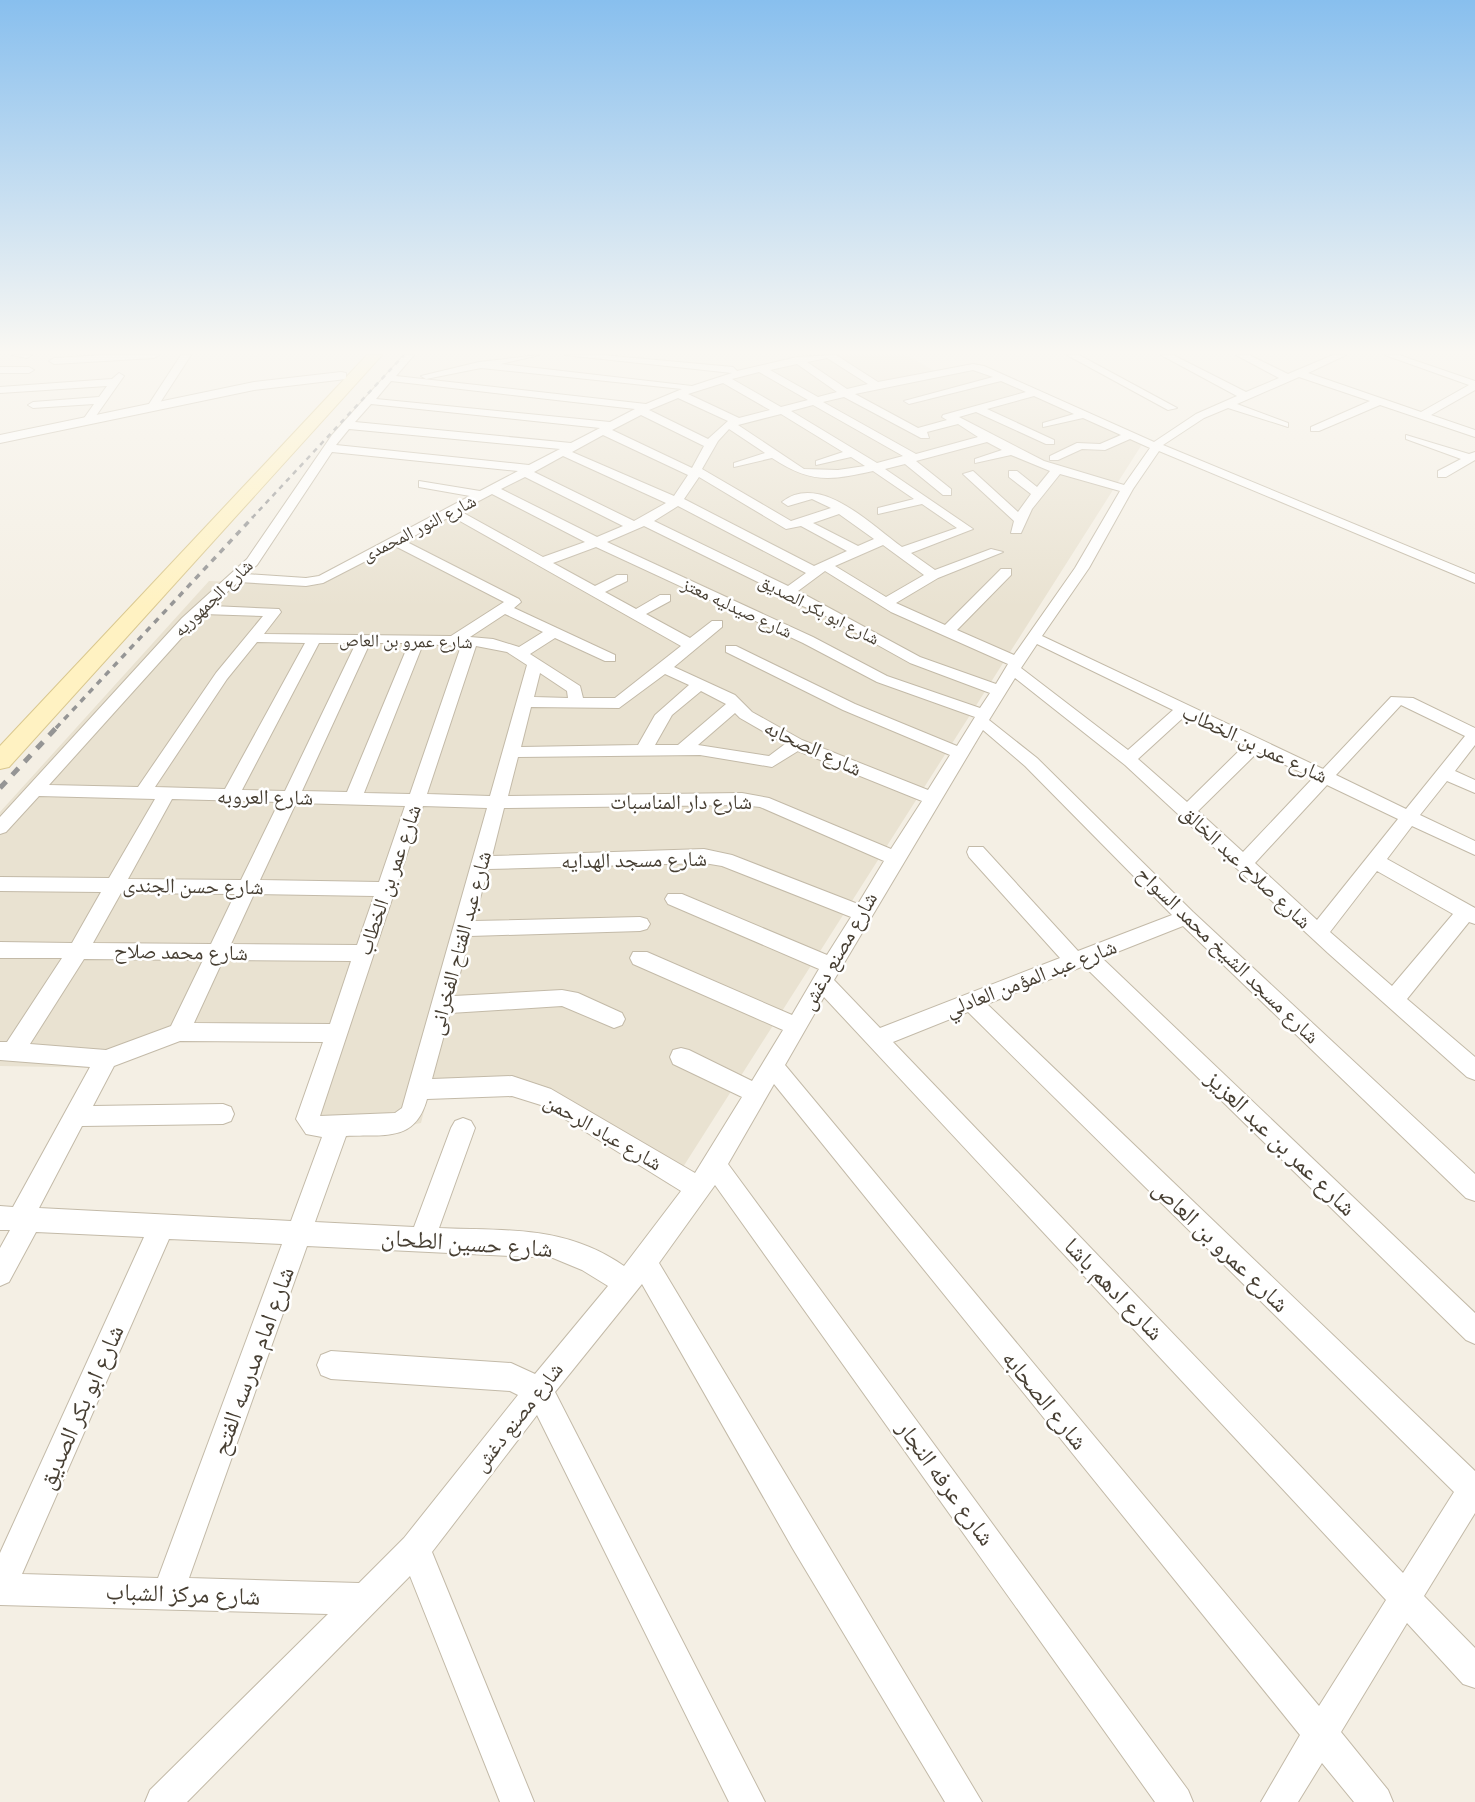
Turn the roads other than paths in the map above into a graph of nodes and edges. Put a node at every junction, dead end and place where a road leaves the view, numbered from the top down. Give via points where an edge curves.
1 (294, 439) edge
2 (337, 439) edge
3 (473, 439) edge
4 (589, 439) edge
5 (631, 439) edge
6 (700, 439) edge
7 (712, 439) edge
8 (754, 439) edge
9 (829, 439) edge
10 (878, 439) edge
11 (929, 439) edge
12 (984, 439) edge
13 (990, 439) edge
14 (1121, 439) edge
15 (1145, 439) edge
16 (1152, 439) edge
17 (1166, 439) edge
18 (1417, 439) edge
19 (1159, 443) junction
20 (709, 444) junction
21 (330, 448) junction
22 (948, 449) junction
23 (570, 450) junction
24 (1012, 451) junction
25 (852, 453) junction
26 (774, 454) junction
27 (1473, 457) edge
28 (909, 458) junction
29 (979, 461) dead end
30 (820, 463) dead end
31 (1055, 464) junction
32 (738, 465) dead end
33 (873, 466) junction
34 (530, 471) junction
35 (696, 472) junction
36 (969, 474) dead end
37 (1013, 474) dead end
38 (1442, 474) dead end
39 (423, 484) dead end
40 (1127, 489) junction
41 (488, 492) junction
42 (947, 492) dead end
43 (1037, 493) junction
44 (924, 500) junction
45 (675, 501) junction
46 (788, 502) dead end
47 (841, 509) junction
48 (450, 511) junction
49 (882, 511) dead end
50 (636, 523) junction
51 (804, 523) junction
52 (394, 540) junction
53 (884, 540) junction
54 (594, 541) junction
55 (856, 550) junction
56 (901, 552) junction
57 (996, 552) dead end
58 (541, 563) junction
59 (820, 569) junction
60 (1006, 572) dead end
61 (933, 575) junction
62 (237, 578) junction
63 (622, 578) dead end
64 (1475, 579) edge
65 (593, 592) junction
66 (786, 594) junction
67 (664, 598) dead end
68 (885, 603) junction
69 (505, 609) junction
70 (199, 610) junction
71 (635, 615) junction
72 (717, 624) dead end
73 (554, 632) junction
74 (946, 633) junction
75 (251, 638) junction
76 (1035, 638) junction
77 (314, 639) junction
78 (365, 639) junction
79 (418, 639) junction
80 (463, 640) junction
81 (689, 644) junction
82 (731, 649) dead end
83 (610, 658) dead end
84 (527, 659) junction
85 (1015, 666) junction
86 (662, 667) junction
87 (701, 684) junction
88 (1000, 691) junction
89 (525, 702) junction
90 (576, 703) junction
91 (736, 703) junction
92 (1182, 711) junction
93 (983, 719) junction
94 (1475, 734) edge
95 (796, 744) junction
96 (1256, 744) junction
97 (645, 749) junction
98 (682, 750) junction
99 (511, 752) junction
100 (962, 754) junction
101 (1128, 759) junction
102 (0, 761) edge
103 (1444, 772) junction
104 (1327, 777) junction
105 (1475, 787) edge
106 (32, 790) junction
107 (142, 794) junction
108 (166, 794) junction
109 (230, 796) junction
110 (292, 798) junction
111 (353, 799) junction
112 (933, 799) junction
113 (416, 801) junction
114 (498, 802) junction
115 (1187, 812) junction
116 (1410, 815) junction
117 (0, 828) edge
118 (1475, 849) edge
119 (976, 852) dead end
120 (895, 858) junction
121 (1375, 861) junction
122 (481, 863) junction
123 (1244, 863) junction
124 (0, 884) edge
125 (114, 885) junction
126 (249, 886) junction
127 (386, 889) junction
128 (675, 899) dead end
129 (861, 913) junction
130 (1471, 915) edge
131 (1186, 917) junction
132 (640, 924) dead end
133 (464, 929) junction
134 (1318, 933) junction
135 (0, 950) edge
136 (78, 951) junction
137 (217, 953) junction
138 (363, 953) junction
139 (640, 958) dead end
140 (1081, 958) junction
141 (827, 974) junction
142 (1394, 999) junction
143 (970, 1002) junction
144 (443, 1005) junction
145 (614, 1019) dead end
146 (796, 1026) junction
147 (179, 1032) junction
148 (338, 1033) junction
149 (877, 1039) junction
150 (6, 1051) edge
151 (681, 1057) dead end
152 (106, 1059) junction
153 (772, 1065) junction
154 (1475, 1070) edge
155 (420, 1089) junction
156 (756, 1093) junction
157 (223, 1114) dead end
158 (76, 1116) junction
159 (309, 1119) joint
160 (337, 1128) junction
161 (463, 1128) dead end
162 (715, 1165) junction
163 (697, 1188) junction
164 (1475, 1190) edge
165 (17, 1218) edge
166 (162, 1226) junction
167 (299, 1233) junction
168 (422, 1239) junction
169 (0, 1273) edge
170 (635, 1273) junction
171 (1475, 1331) edge
172 (331, 1366) dead end
173 (538, 1390) junction
174 (1474, 1488) edge
175 (415, 1549) junction
176 (0, 1588) edge
177 (168, 1594) junction
178 (1406, 1597) junction
179 (366, 1599) junction
180 (1475, 1672) edge
181 (1320, 1735) junction
182 (162, 1802) edge
183 (517, 1802) edge
184 (748, 1802) edge
185 (965, 1802) edge
186 (1176, 1802) edge
187 (1278, 1802) edge
188 (1376, 1802) edge

1 - 102 main road, شارع الجمهوريه via 143,611
2 - 21 street, شارع الجمهوريه
3 - 23 street
4 - 23 street, شارع النور المحمدى
5 - 35 street
6 - 20 street
7 - 20 street
8 - 26 street
9 - 25 street
10 - 28 street
11 - 22 street
12 - 22 street
13 - 24 street
14 - 31 street via 1101,448 1081,445
15 - 19 street
16 - 19 street
17 - 19 street, شارع مصنع دغش
18 - 27 street
19 - 40 street, شارع مصنع دغش
19 - 64 street
20 - 35 street
21 - 34 street
21 - 62 street, شارع الجمهوريه
22 - 28 street
23 - 34 street, شارع النور المحمدى
23 - 45 street
24 - 29 street
24 - 31 street
25 - 30 street
25 - 33 street
26 - 32 street
26 - 33 street via 801,472 821,476
27 - 38 street
28 - 33 street
28 - 42 street
31 - 40 street
31 - 43 street
33 - 44 street
34 - 41 street, شارع النور المحمدى
34 - 50 street, شارع ابو بكر الصديق
35 - 45 street
35 - 51 street via 788,525
36 - 43 street via 1018,525
37 - 43 street
39 - 41 street
40 - 76 street, شارع مصنع دغش via 1090,557
41 - 48 street, شارع النور المحمدى
41 - 54 street, شارع صيدليه معتز
44 - 49 street
44 - 56 street via 966,528 965,532
45 - 50 street
45 - 59 street
46 - 47 street via 819,495
47 - 51 street
47 - 53 street
48 - 52 street, شارع النور المحمدى
48 - 58 street
50 - 54 street
50 - 66 street, شارع ابو بكر الصديق
51 - 55 street
52 - 62 street, شارع النور المحمدى via 318,581
52 - 69 street via 513,601
53 - 55 street
53 - 56 street
54 - 58 street
54 - 93 street, شارع صيدليه معتز via 882,679
55 - 59 street
56 - 61 street
57 - 61 street
58 - 65 street
59 - 66 street
59 - 68 street
60 - 74 street
61 - 68 street
62 - 70 street, شارع الجمهوريه
63 - 65 street
65 - 71 street
66 - 88 street, شارع ابو بكر الصديق via 827,611 915,660
67 - 71 street
68 - 74 street
69 - 73 street
69 - 80 street
70 - 75 street via 274,612
70 - 106 street, شارع الجمهوريه
71 - 81 street
72 - 81 street
73 - 83 street
73 - 84 street
74 - 85 street
75 - 77 street, شارع عمرو بن العاص
75 - 107 street
76 - 85 street, شارع مصنع دغش
76 - 92 street, شارع عمر بن الخطاب
77 - 78 street, شارع عمرو بن العاص
77 - 109 street
78 - 79 street, شارع عمرو بن العاص
78 - 110 street
79 - 80 street, شارع عمرو بن العاص
79 - 111 street
80 - 84 street, شارع عمرو بن العاص via 494,643
80 - 113 street, شارع عمر بن الخطاب
81 - 86 street
82 - 100 street via 849,708
84 - 89 street, شارع عبد الفتاح الفخرانى
84 - 90 street, شارع عمرو بن العاص via 575,689
85 - 88 street, شارع مصنع دغش
85 - 101 street, شارع صلاح عبد الخالق
86 - 87 street, شارع الصحابه
86 - 90 street via 620,703
87 - 91 street, شارع الصحابه
87 - 97 street via 660,716
88 - 93 street, شارع مصنع دغش
89 - 90 street
89 - 99 street, شارع عبد الفتاح الفخرانى
91 - 95 street, شارع الصحابه via 746,715
91 - 98 street
92 - 96 street, شارع عمر بن الخطاب
92 - 101 street
93 - 100 street, شارع مصنع دغش
93 - 131 street, شارع مسجد الشيخ محمد السواح
94 - 103 street
94 - 104 street via 1397,699
95 - 98 street via 772,762
95 - 112 street, شارع الصحابه
96 - 104 street, شارع عمر بن الخطاب
96 - 115 street
97 - 98 street
97 - 99 street
99 - 114 street, شارع عبد الفتاح الفخرانى
100 - 112 street, شارع مصنع دغش
101 - 115 street, شارع صلاح عبد الخالق
103 - 105 street
103 - 116 street
104 - 116 street, شارع عمر بن الخطاب
104 - 123 street
106 - 107 street, شارع العروبه
106 - 117 street, شارع الجمهوريه
107 - 108 street, شارع العروبه
108 - 109 street, شارع العروبه
108 - 125 street
109 - 110 street, شارع العروبه
110 - 111 street, شارع العروبه
110 - 126 street
111 - 113 street, شارع العروبه
112 - 120 street, شارع مصنع دغش
113 - 114 street, شارع العروبه
113 - 127 street, شارع عمر بن الخطاب
114 - 120 street, شارع دار المناسبات via 752,800
114 - 122 street, شارع عبد الفتاح الفخرانى
115 - 123 street, شارع صلاح عبد الخالق
116 - 118 street, شارع عمر بن الخطاب
116 - 121 street
119 - 140 street, شارع عمر بن عبد العزيز
120 - 129 street, شارع مصنع دغش
121 - 130 street
121 - 134 street
122 - 129 street, شارع مسجد الهدايه via 704,856
122 - 133 street, شارع عبد الفتاح الفخرانى
123 - 134 street, شارع صلاح عبد الخالق
124 - 125 street, شارع حسن الجندى
125 - 126 street, شارع حسن الجندى
125 - 136 street
126 - 127 street, شارع حسن الجندى
126 - 137 street
127 - 138 street, شارع عمر بن الخطاب
128 - 141 street
129 - 141 street, شارع مصنع دغش
130 - 142 street
131 - 140 street, شارع عبد المؤمن العادلي
131 - 164 street, شارع مسجد الشيخ محمد السواح
132 - 133 street
133 - 144 street, شارع عبد الفتاح الفخرانى
134 - 142 street, شارع صلاح عبد الخالق
135 - 136 street, شارع محمد صلاح
136 - 137 street, شارع محمد صلاح
136 - 150 street
137 - 138 street, شارع محمد صلاح
137 - 147 street
138 - 148 street, شارع عمر بن الخطاب
139 - 146 street
140 - 143 street, شارع عبد المؤمن العادلي
140 - 171 street, شارع عمر بن عبد العزيز
141 - 146 street, شارع مصنع دغش
141 - 149 street, شارع ادهم باشا
142 - 154 street, شارع صلاح عبد الخالق
143 - 149 street, شارع عبد المؤمن العادلي
143 - 174 street, شارع عمرو بن العاص
144 - 145 street via 562,998
144 - 155 street, شارع عبد الفتاح الفخرانى
146 - 153 street, شارع مصنع دغش
147 - 148 street
147 - 152 street
148 - 159 street, شارع عمر بن الخطاب
149 - 178 street, شارع ادهم باشا
150 - 152 street
151 - 156 street
152 - 158 street
153 - 156 street, شارع مصنع دغش
153 - 181 street, شارع الصحابه
155 - 160 street, شارع عبد الفتاح الفخرانى via 404,1121
155 - 163 street, شارع عباد الرحمن via 525,1089 551,1099
156 - 162 street, شارع مصنع دغش
157 - 158 street
158 - 165 street
159 - 160 street, شارع عبد الفتاح الفخرانى via 314,1127
160 - 167 street, شارع امام مدرسه الفتح
161 - 168 street
162 - 163 street, شارع مصنع دغش
162 - 186 street, شارع عرفه النجار
163 - 170 street, شارع مصنع دغش
165 - 166 street, شارع حسين الطحان
165 - 169 street
166 - 167 street, شارع حسين الطحان
166 - 176 street, شارع ابو بكر الصديق
167 - 168 street, شارع حسين الطحان
167 - 177 street, شارع امام مدرسه الفتح
168 - 170 street, شارع حسين الطحان via 553,1246
170 - 173 street, شارع مصنع دغش
170 - 185 street
172 - 173 street via 511,1377
173 - 175 street, شارع مصنع دغش
173 - 184 street
174 - 178 street
175 - 179 street, شارع مصنع دغش
175 - 183 street
176 - 177 street, شارع مركز الشباب
177 - 179 street, شارع مركز الشباب
178 - 180 street, شارع ادهم باشا
178 - 181 street
179 - 182 street, شارع مصنع دغش
181 - 187 street
181 - 188 street, شارع الصحابه

